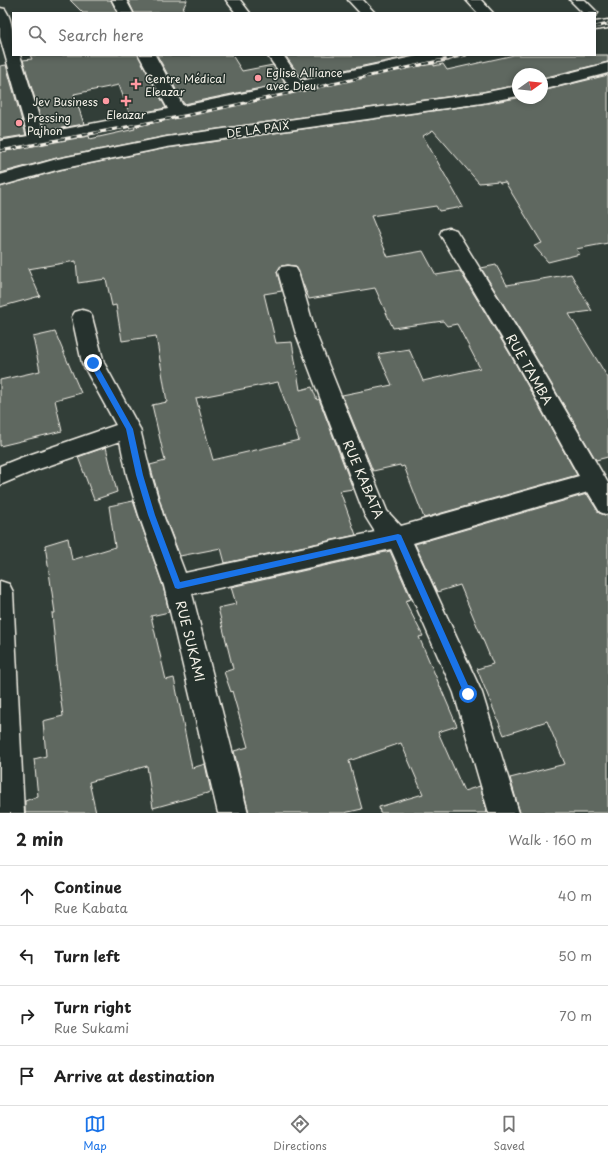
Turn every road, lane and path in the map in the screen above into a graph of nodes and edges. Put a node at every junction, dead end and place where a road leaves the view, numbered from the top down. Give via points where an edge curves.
1 (119, 0) edge
2 (233, 0) edge
3 (355, 0) edge
4 (473, 0) edge
5 (577, 0) edge
6 (0, 12) edge
7 (125, 12) edge
8 (242, 12) edge
9 (367, 12) edge
10 (485, 12) edge
11 (590, 12) edge
12 (12, 53) edge
13 (13, 56) edge
14 (148, 56) edge
15 (275, 56) edge
16 (435, 56) edge
17 (410, 58) edge
18 (608, 68) edge
19 (548, 83) edge
20 (298, 87) junction
21 (512, 92) edge
22 (178, 112) junction
23 (37, 138) junction
24 (0, 146) edge
25 (0, 181) edge
26 (450, 234) dead end
27 (288, 272) dead end
28 (82, 317) dead end
29 (129, 429) junction
30 (0, 476) edge
31 (594, 481) junction
32 (608, 505) edge
33 (398, 537) junction
34 (178, 586) junction
35 (0, 592) edge
36 (9, 813) edge
37 (233, 813) edge
38 (504, 813) edge

1 - 7 street
2 - 8 street
3 - 9 street
4 - 10 street
5 - 11 street
6 - 12 street
13 - 23 street
14 - 22 street
15 - 20 street
16 - 17 street
17 - 20 street
18 - 19 street
20 - 22 street
21 - 25 street, DE LA PAIX via 167,142 57,164
22 - 23 street
23 - 24 street
26 - 31 street, RUE TAMBA via 520,350
27 - 33 street, RUE KABATA via 306,334 377,516 388,530
28 - 29 street, RUE SUKAMI via 93,363
29 - 30 street
29 - 34 street, RUE SUKAMI via 151,515
31 - 32 street, RUE TAMBA
31 - 33 street
33 - 34 street
33 - 38 street, RUE KABATA via 468,694
34 - 37 street, RUE SUKAMI
35 - 36 street

